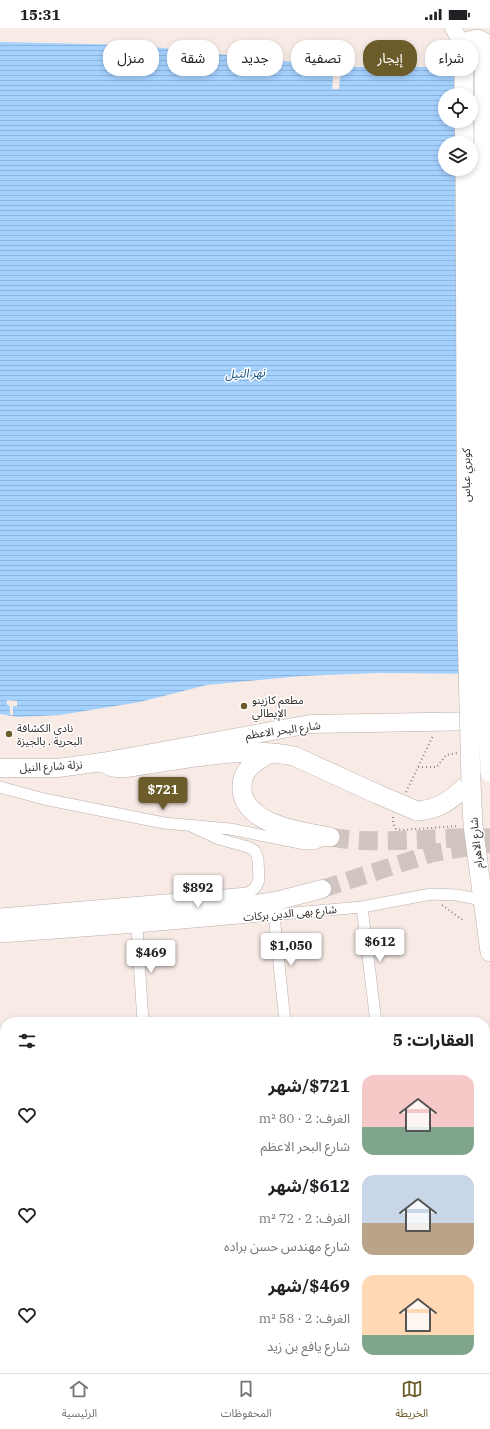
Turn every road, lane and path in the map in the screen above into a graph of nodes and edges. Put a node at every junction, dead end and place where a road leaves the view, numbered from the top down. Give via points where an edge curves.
1 (453, 28) edge
2 (488, 39) edge
3 (458, 40) edge
4 (471, 40) edge
5 (464, 76) edge
6 (464, 88) edge
7 (465, 176) edge
8 (490, 720) edge
9 (437, 735) dead end
10 (270, 753) junction
11 (455, 753) dead end
12 (102, 762) junction
13 (418, 767) junction
14 (0, 768) edge
15 (490, 772) edge
16 (471, 782) junction
17 (0, 787) edge
18 (402, 798) dead end
19 (396, 811) dead end
20 (473, 825) junction
21 (191, 826) junction
22 (330, 837) joint
23 (322, 889) tunnel mouth
24 (482, 900) junction
25 (362, 907) junction
26 (445, 909) dead end
27 (0, 914) edge
28 (274, 915) junction
29 (464, 921) dead end
30 (0, 925) edge
31 (137, 927) junction
32 (35, 928) junction
33 (0, 937) edge
34 (490, 952) edge
35 (143, 1017) edge
36 (284, 1017) edge
37 (375, 1017) edge

1 - 3 main road
2 - 4 highway
2 - 15 highway, كوبري عباس, bridge via 484,64 483,325 484,618
5 - 6 highway
7 - 16 highway, كوبري عباس, bridge via 467,612
8 - 12 main road, شارع البحر الاعظم via 310,724
9 - 13 path via 432,738
10 - 12 highway via 224,754 122,768
10 - 16 highway, bridge via 294,756 417,811 429,811 441,806
10 - 22 highway via 245,772 242,796 249,808 262,819 279,826
11 - 13 path via 446,755 437,768
12 - 14 main road, نزلة شارع النيل via 58,768
13 - 18 path
16 - 20 highway, شارع الاهرام
17 - 21 street via 164,823
19 - 20 path via 393,823 396,829
20 - 24 highway, شارع الاهرام
21 - 22 street via 230,829 305,844 314,844
21 - 27 street via 255,851 259,875 255,888 248,893
23 - 32 main road, شارع بهى الدين بركات via 254,904
24 - 25 street, شارع بهى الدين بركات via 457,895 431,894
24 - 34 highway, شارع الاهرام
25 - 28 street, شارع بهى الدين بركات
25 - 37 street
26 - 29 path
28 - 31 street, شارع بهى الدين بركات
28 - 36 street
30 - 32 main road, شارع بهى الدين بركات
31 - 32 street, شارع بهى الدين بركات
31 - 35 street
32 - 33 street, شارع بهى الدين بركات

